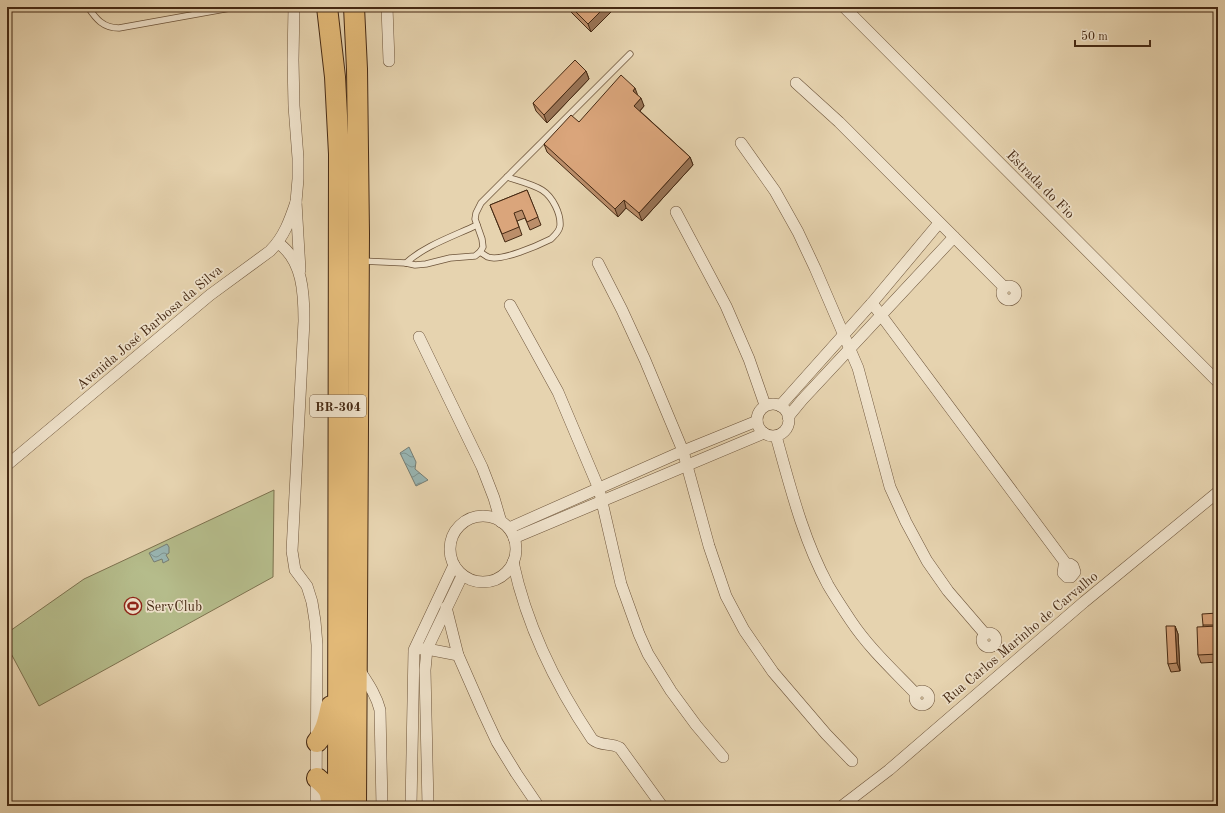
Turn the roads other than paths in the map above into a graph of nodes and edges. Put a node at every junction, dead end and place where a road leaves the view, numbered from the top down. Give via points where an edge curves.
1 (88, 7) edge
2 (236, 7) edge
3 (294, 7) edge
4 (327, 7) edge
5 (354, 7) edge
6 (387, 7) edge
7 (844, 7) edge
8 (630, 54) dead end
9 (389, 61) dead end
10 (796, 83) dead end
11 (741, 143) dead end
12 (507, 177) junction
13 (296, 202) junction
14 (676, 212) dead end
15 (940, 223) junction
16 (477, 225) junction
17 (954, 237) junction
18 (278, 243) junction
19 (480, 252) junction
20 (359, 260) junction
21 (406, 263) junction
22 (598, 263) dead end
23 (301, 281) junction
24 (1004, 287) dead end
25 (872, 303) junction
26 (510, 305) dead end
27 (881, 315) junction
28 (844, 334) junction
29 (419, 337) dead end
30 (850, 349) junction
31 (1218, 382) edge
32 (765, 406) junction
33 (780, 406) junction
34 (788, 416) junction
35 (757, 421) junction
36 (764, 433) junction
37 (776, 436) junction
38 (683, 451) junction
39 (7, 465) edge
40 (688, 465) junction
41 (599, 489) junction
42 (1218, 492) edge
43 (601, 500) junction
44 (508, 530) junction
45 (513, 562) junction
46 (454, 565) junction
47 (1067, 565) dead end
48 (462, 576) junction
49 (446, 607) junction
50 (985, 634) dead end
51 (427, 649) junction
52 (414, 650) junction
53 (458, 656) junction
54 (357, 666) junction
55 (339, 684) junction
56 (916, 694) dead end
57 (317, 746) junction
58 (723, 757) dead end
59 (338, 759) junction
60 (852, 761) dead end
61 (317, 773) junction
62 (537, 804) dead end
63 (316, 806) edge
64 (331, 806) edge
65 (338, 806) edge
66 (356, 806) edge
67 (382, 806) edge
68 (411, 806) edge
69 (428, 806) edge
70 (662, 806) edge
71 (842, 806) edge

1 - 2 lane via 99,22 119,28
3 - 13 street via 294,106 298,158
4 - 55 highway, BR-304 via 335,77 339,154
5 - 20 highway, BR-304
6 - 9 street
7 - 31 street, Estrada do Fio
8 - 12 lane
10 - 15 street via 839,122
11 - 28 street via 775,191 794,225
12 - 16 lane via 478,208 475,219
12 - 19 lane via 535,186 544,192 556,208 560,226 557,234 551,239 506,257 488,257
13 - 18 street, Avenida José Barbosa da Silva via 290,221
13 - 23 street
14 - 32 street via 726,306 749,359
15 - 17 street
15 - 25 street
16 - 19 lane via 483,246
16 - 21 lane via 422,251
17 - 24 street
17 - 27 street
18 - 23 street via 294,261
18 - 39 street, Avenida José Barbosa da Silva via 210,295
19 - 21 lane via 475,256 450,258 426,264
20 - 21 lane
20 - 54 highway, BR-304
22 - 38 street via 645,360
23 - 57 street via 304,321 292,551 295,570 309,592 315,621
25 - 27 street
25 - 28 street
26 - 41 street via 558,392
27 - 30 street
27 - 47 street
28 - 30 street
28 - 33 street
29 - 44 street via 482,467
30 - 34 street
30 - 50 street via 858,368 890,487 906,522 927,561 948,591
32 - 33 street
32 - 35 street via 758,414
33 - 34 street via 786,410
34 - 37 street via 786,429
35 - 36 street
35 - 38 street
36 - 37 street
36 - 40 street
37 - 56 street via 810,546 828,584 870,647
38 - 40 street
38 - 41 street
40 - 43 street
40 - 60 street via 709,546 726,596 744,630 772,672
41 - 43 street
41 - 44 street
42 - 71 street, Rua Carlos Marinho de Carvalho via 1084,602 889,770
43 - 44 street
43 - 58 street via 621,584 648,654 671,691
44 - 45 street via 516,548
44 - 46 street via 497,519 487,516 476,516 466,520 452,537 450,558
45 - 48 street via 504,574 495,580 472,581
45 - 70 street via 535,634 572,710 596,743 616,745 620,748
46 - 48 street
46 - 52 street
48 - 49 street
49 - 51 street
49 - 53 street
51 - 52 street
51 - 53 street
51 - 69 street via 425,670
52 - 68 street
53 - 62 street via 497,742
54 - 66 highway, BR-304
54 - 67 street via 376,696 380,710
55 - 57 highway via 327,725
55 - 59 highway, BR-304
57 - 59 street
57 - 61 street
59 - 61 street
59 - 65 highway, BR-304
61 - 63 street
61 - 64 highway via 330,793

